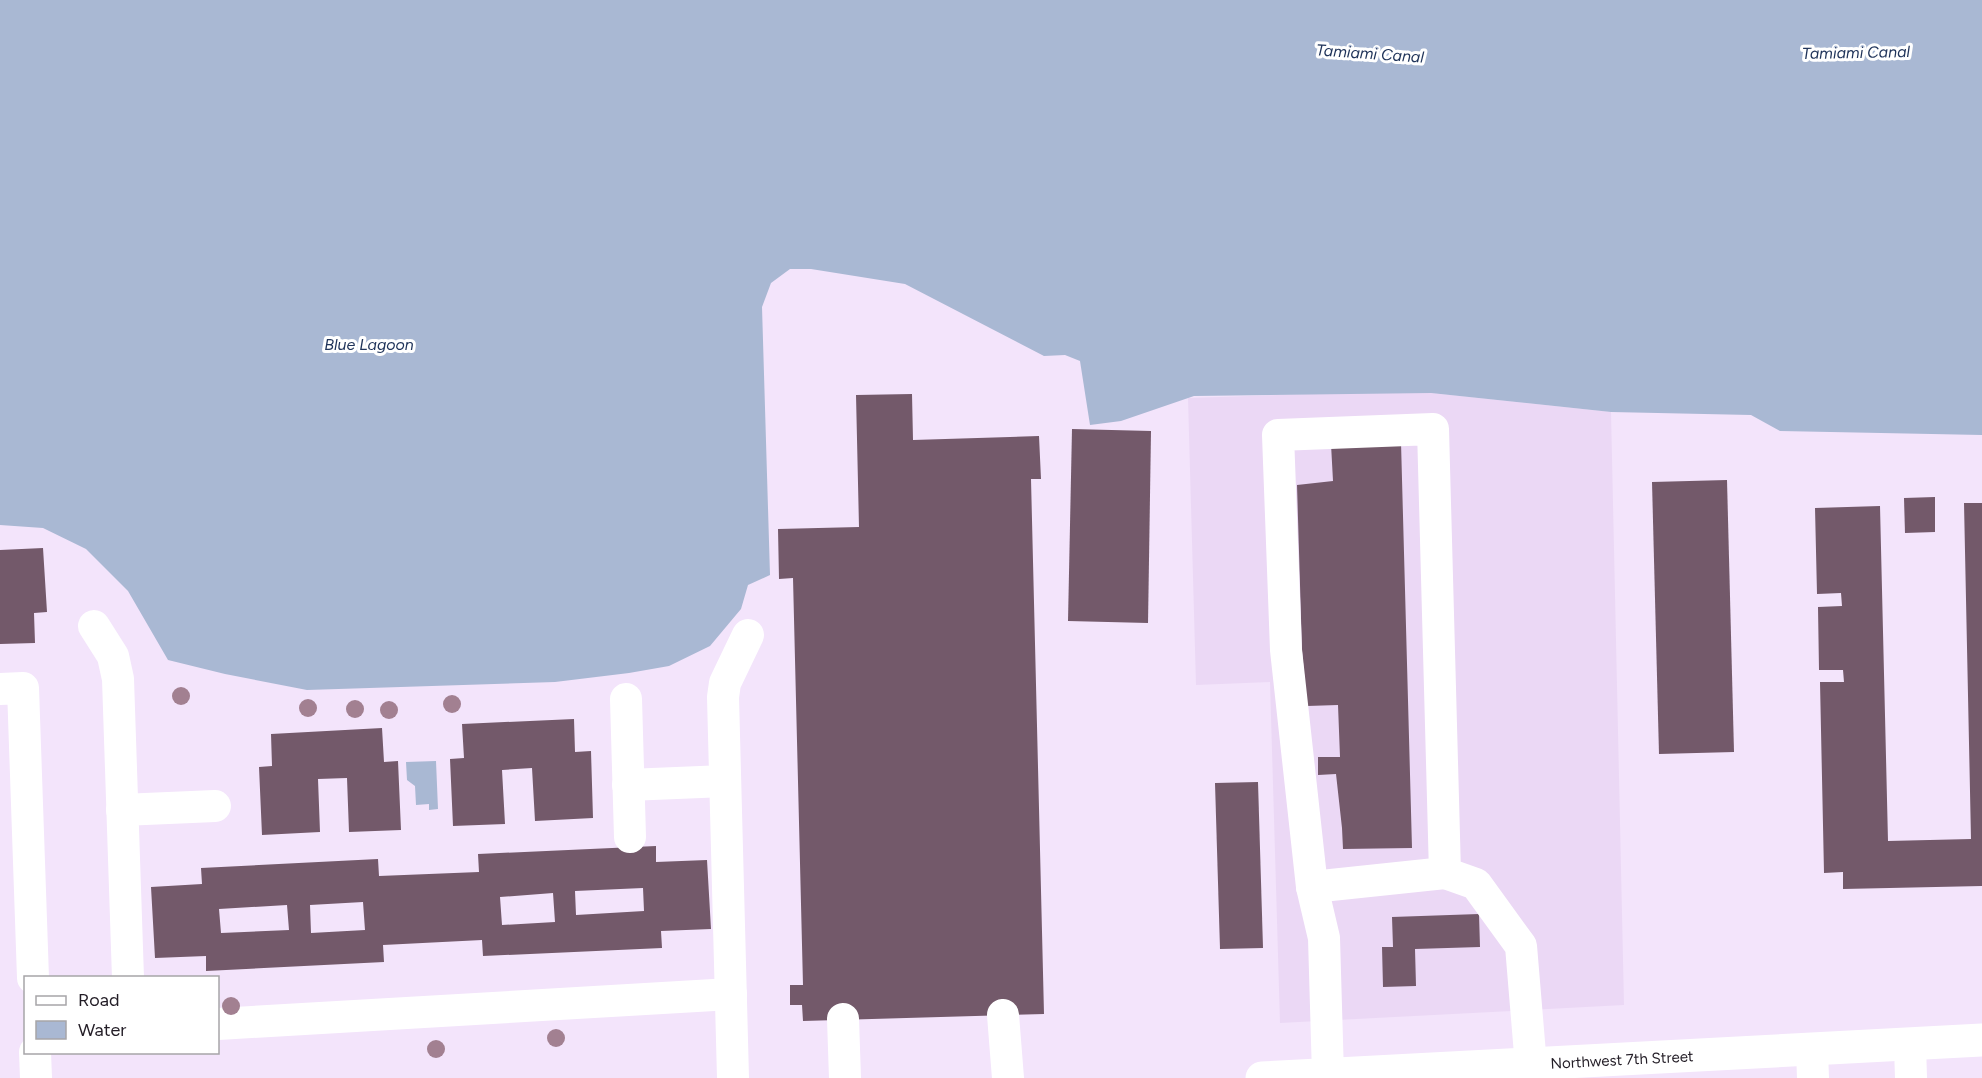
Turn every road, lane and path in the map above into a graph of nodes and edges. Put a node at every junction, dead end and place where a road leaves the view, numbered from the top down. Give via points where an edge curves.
1 (94, 626) dead end
2 (748, 635) dead end
3 (0, 689) edge
4 (626, 699) dead end
5 (725, 781) junction
6 (628, 785) junction
7 (215, 806) dead end
8 (122, 810) junction
9 (630, 837) dead end
10 (1444, 873) junction
11 (1312, 887) junction
12 (33, 976) edge
13 (128, 976) edge
14 (731, 994) junction
15 (1004, 1015) dead end
16 (843, 1020) dead end
17 (219, 1024) edge
18 (1982, 1040) edge
19 (1910, 1046) junction
20 (35, 1054) edge
21 (1812, 1064) edge
22 (1532, 1071) edge
23 (1328, 1075) junction
24 (36, 1078) edge
25 (733, 1078) edge
26 (845, 1078) edge
27 (1008, 1078) edge
28 (1262, 1078) edge
29 (1911, 1078) edge

1 - 8 lane via 113,656 118,679
2 - 5 lane via 724,683
3 - 12 lane via 23,688
4 - 6 lane
5 - 6 lane
5 - 14 lane
6 - 9 lane
7 - 8 lane
8 - 13 lane
10 - 11 lane
10 - 11 lane via 1433,429 1278,435 1286,650
10 - 22 lane via 1476,884 1521,946
11 - 23 lane via 1324,938
14 - 17 lane
14 - 25 lane
15 - 27 lane
16 - 26 lane
18 - 19 main road, Northwest 7th Street
19 - 21 main road, Northwest 7th Street
19 - 29 lane
20 - 24 lane
21 - 22 main road, Northwest 7th Street
22 - 23 main road, Northwest 7th Street
23 - 28 main road, Northwest 7th Street

